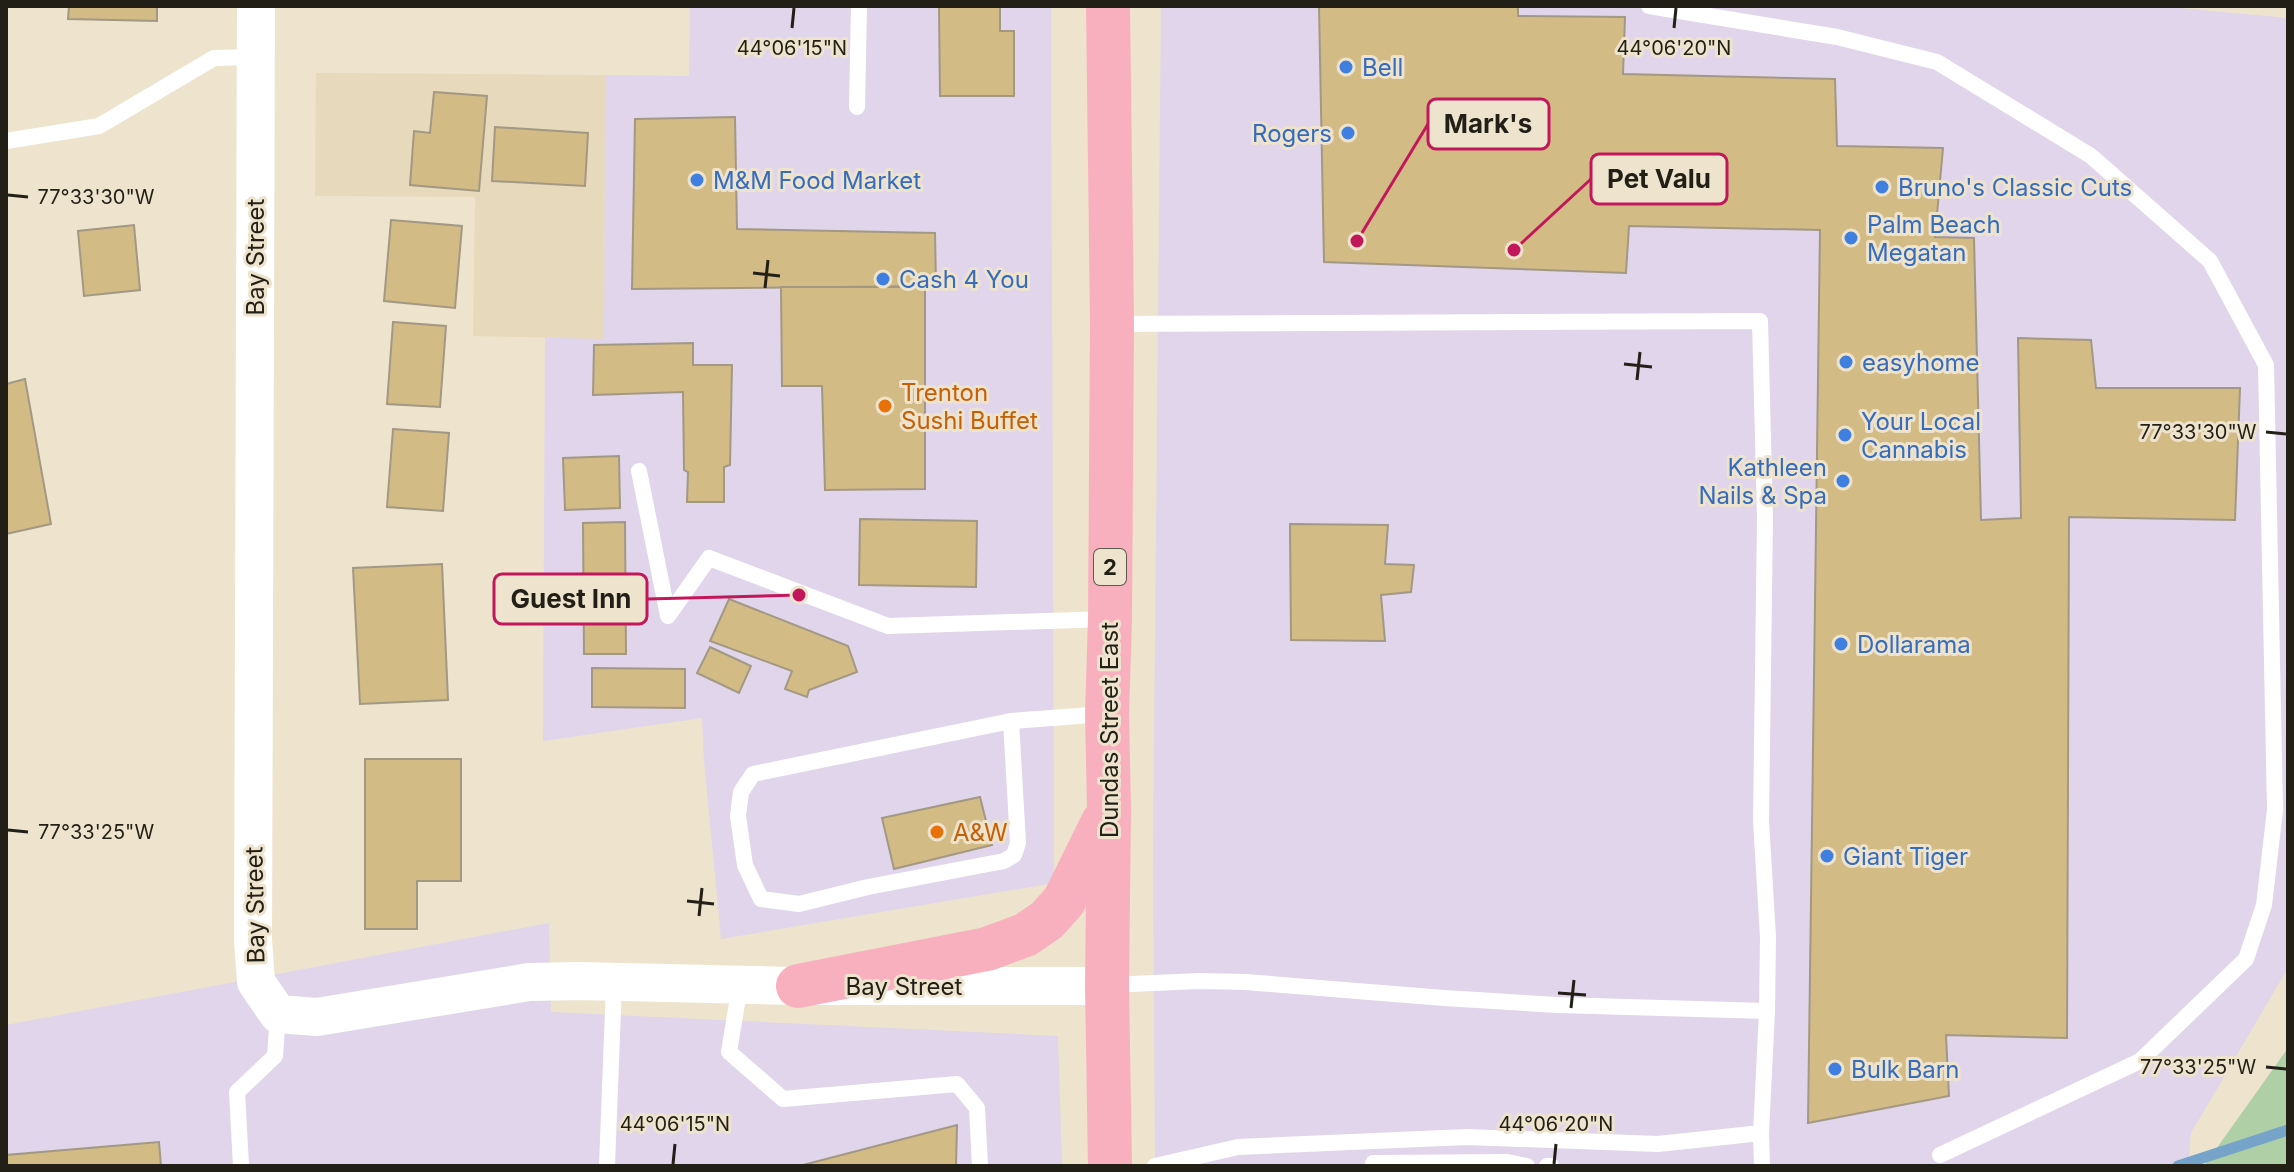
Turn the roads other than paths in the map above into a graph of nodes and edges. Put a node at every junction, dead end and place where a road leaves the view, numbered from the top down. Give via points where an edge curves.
1 (256, 6) edge
2 (859, 6) edge
3 (1108, 6) edge
4 (1649, 6) edge
5 (256, 57) junction
6 (857, 107) dead end
7 (6, 141) edge
8 (1112, 324) junction
9 (639, 471) dead end
10 (1110, 619) junction
11 (1107, 714) junction
12 (1011, 721) junction
13 (1109, 809) junction
14 (614, 984) junction
15 (740, 985) junction
16 (798, 986) junction
17 (1107, 986) junction
18 (1767, 1011) junction
19 (278, 1014) junction
20 (1761, 1133) junction
21 (1940, 1155) dead end
22 (1373, 1163) dead end
23 (241, 1166) edge
24 (607, 1166) edge
25 (980, 1166) edge
26 (1110, 1166) edge
27 (1155, 1166) edge
28 (1527, 1166) edge
29 (1762, 1166) edge

1 - 5 street, Bay Street
2 - 6 lane
3 - 8 main road, Dundas Street East / 2
4 - 21 lane via 1837,37 1937,62 2091,156 2210,261 2266,365 2275,810 2264,905 2246,959 2140,1061
5 - 7 lane via 214,58 99,126
5 - 19 street, Bay Street via 253,940 256,982
8 - 10 main road, Dundas Street East / 2
8 - 18 lane via 1760,321 1765,518 1761,821
9 - 10 lane via 668,616 709,558 888,626
10 - 11 main road, Dundas Street East / 2
11 - 12 lane
11 - 13 main road, Dundas Street East / 2
12 - 12 lane via 753,774 741,792 738,816 745,865 761,899 799,904 1014,855 1018,831
13 - 16 main road via 1064,901 1025,935 987,949
13 - 17 main road, Dundas Street East / 2
14 - 15 street, Bay Street
14 - 19 street, Bay Street via 529,982 317,1017
14 - 24 lane
15 - 16 street, Bay Street
15 - 25 lane via 729,1052 783,1099 957,1084 977,1108
16 - 17 street, Bay Street
17 - 18 lane via 1246,982 1557,1005
17 - 26 main road, Dundas Street East / 2
18 - 20 lane
19 - 23 lane via 275,1056 237,1092
20 - 27 lane via 1658,1144 1467,1137 1238,1147
20 - 29 lane
22 - 28 lane

